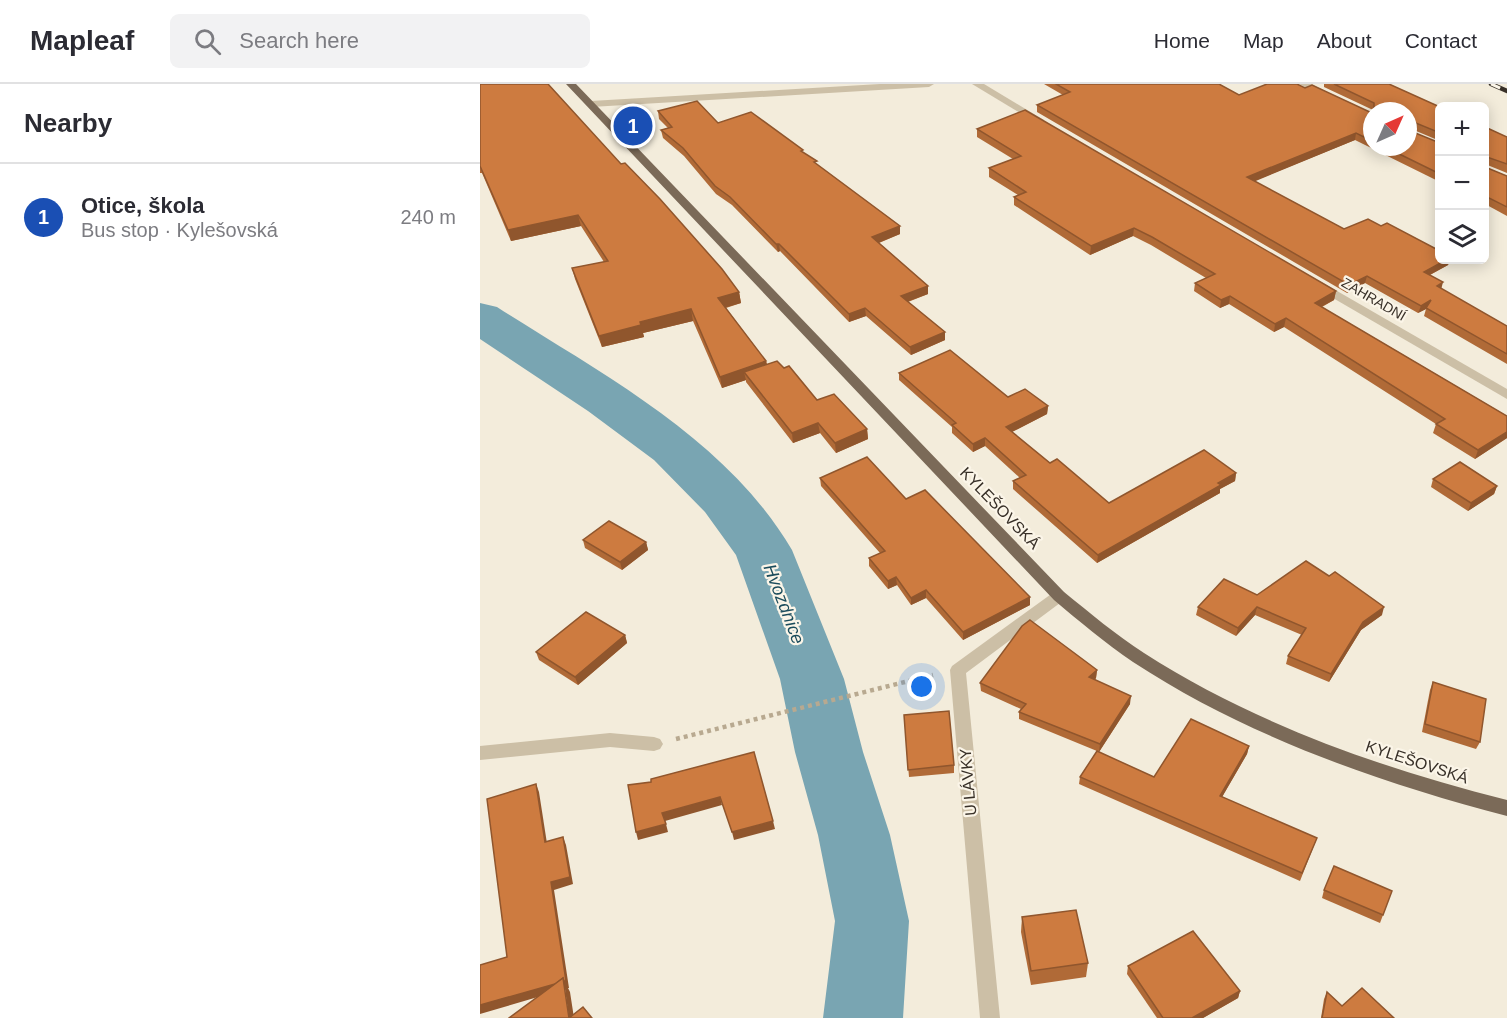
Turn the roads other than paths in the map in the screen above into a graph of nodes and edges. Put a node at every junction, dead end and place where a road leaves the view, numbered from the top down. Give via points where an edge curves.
1 (571, 84) edge
2 (929, 84) edge
3 (977, 84) edge
4 (1304, 84) edge
5 (1343, 102) edge
6 (591, 104) junction
7 (1048, 126) edge
8 (1303, 275) edge
9 (1507, 395) edge
10 (1059, 596) junction
11 (654, 744) road end
12 (480, 753) edge
13 (1507, 808) edge
14 (990, 1018) edge

1 - 6 main road, KYLEŠOVSKÁ
2 - 6 street
3 - 7 street
4 - 5 street
6 - 10 main road, KYLEŠOVSKÁ
8 - 9 street, ZAHRADNÍ
10 - 13 main road, KYLEŠOVSKÁ via 1139,657 1255,719 1377,769
10 - 14 street, U LÁVKY via 958,670
11 - 12 street via 610,740

